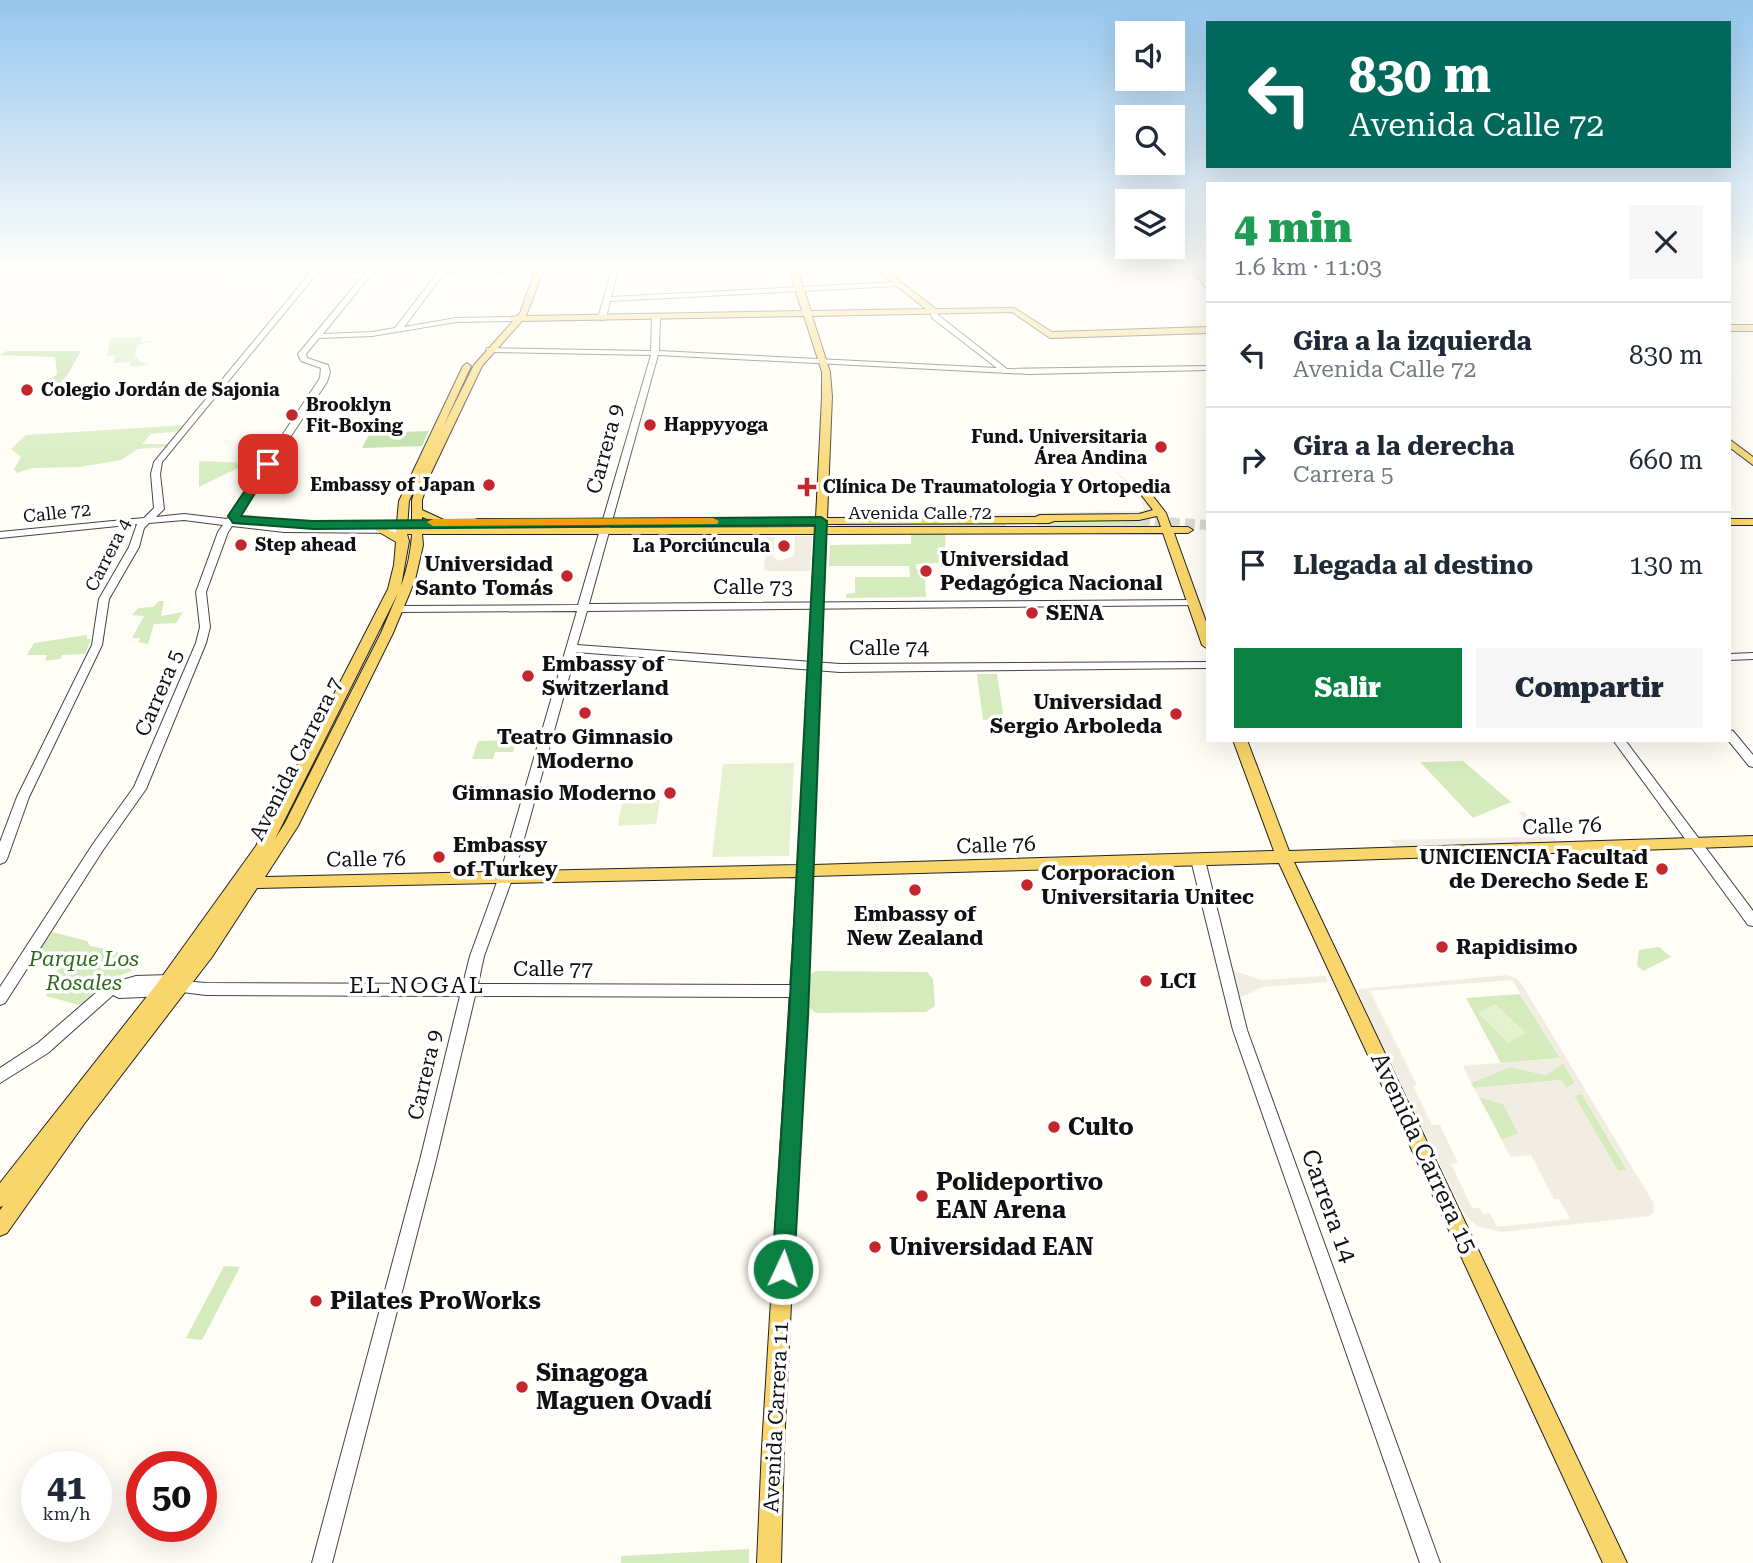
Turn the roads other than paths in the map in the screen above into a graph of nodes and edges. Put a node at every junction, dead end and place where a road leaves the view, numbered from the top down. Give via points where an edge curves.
1 (257, 342) edge
2 (313, 342) edge
3 (490, 342) edge
4 (496, 342) edge
5 (656, 342) edge
6 (816, 342) edge
7 (967, 342) edge
8 (490, 349) junction
9 (656, 353) junction
10 (306, 360) joint
11 (822, 361) junction
12 (1206, 368) edge
13 (1006, 371) junction
14 (1731, 435) edge
15 (1731, 444) edge
16 (1753, 453) edge
17 (1753, 462) edge
18 (1141, 488) dead end
19 (159, 509) junction
20 (1160, 512) junction
21 (173, 517) junction
22 (231, 519) junction
23 (120, 522) junction
24 (1731, 522) edge
25 (1753, 522) edge
26 (142, 524) junction
27 (1078, 524) dead end
28 (409, 525) junction
29 (1020, 525) junction
30 (380, 526) junction
31 (821, 526) junction
32 (607, 527) junction
33 (1731, 528) edge
34 (1753, 528) edge
35 (1167, 530) junction
36 (1188, 530) dead end
37 (454, 532) junction
38 (0, 534) edge
39 (415, 558) junction
40 (1193, 603) junction
41 (817, 606) junction
42 (583, 608) junction
43 (398, 609) junction
44 (1206, 639) edge
45 (571, 648) junction
46 (1753, 656) edge
47 (1731, 657) edge
48 (1206, 665) edge
49 (813, 666) junction
50 (1731, 736) edge
51 (1241, 742) edge
52 (1620, 742) edge
53 (1753, 763) edge
54 (1753, 841) edge
55 (1695, 843) junction
56 (1284, 857) junction
57 (0, 859) edge
58 (1198, 860) junction
59 (804, 871) junction
60 (506, 878) junction
61 (247, 882) junction
62 (1753, 921) edge
63 (171, 986) junction
64 (469, 989) junction
65 (799, 991) junction
66 (0, 999) edge
67 (92, 1007) joint
68 (0, 1076) edge
69 (0, 1198) edge
70 (0, 1226) edge
71 (322, 1563) edge
72 (769, 1563) edge
73 (1430, 1563) edge
74 (1615, 1563) edge

1 - 19 street, Carrera 4 via 158,462
2 - 10 street via 302,354
3 - 28 main road, Avenida Carrera 7 via 463,373 416,473
4 - 8 main road, Avenida Carrera 7
5 - 9 street, Carrera 9
6 - 11 main road, Avenida Carrera 11
7 - 13 street
8 - 9 street
8 - 28 main road, Avenida Carrera 7 via 430,463
9 - 11 street
9 - 32 street, Carrera 9
10 - 22 street, Carrera 5 via 325,367 325,377
11 - 13 street
11 - 31 main road, Avenida Carrera 11 via 827,397
12 - 13 street
14 - 16 main road
15 - 17 main road
18 - 20 main road
19 - 21 street
19 - 23 street, Calle 72
19 - 26 street, Carrera 4
20 - 29 main road
20 - 35 main road
21 - 22 street
21 - 26 street
22 - 30 street via 291,530
22 - 66 street, Carrera 5 via 203,583 201,642 140,789
23 - 26 street
23 - 38 street, Calle 72
24 - 25 main road
26 - 57 street, Carrera 4 via 102,607 97,645 23,797
27 - 29 main road, Avenida Calle 72
28 - 30 main road
28 - 30 main road
28 - 32 main road, Avenida Calle 72
28 - 37 main road, Avenida Calle 72
28 - 39 main road, Avenida Carrera 7
28 - 61 main road, Avenida Carrera 7 via 387,604
29 - 31 main road, Avenida Calle 72
29 - 35 main road
31 - 32 main road, Avenida Calle 72
31 - 41 main road, Avenida Carrera 11
32 - 37 main road, Avenida Calle 72
32 - 42 street, Carrera 9
33 - 34 main road
35 - 36 main road
35 - 40 main road
37 - 39 main road via 429,537
39 - 43 main road, Avenida Carrera 7
40 - 41 street, Calle 73
40 - 44 main road
41 - 42 street, Calle 73
41 - 49 main road, Avenida Carrera 11
42 - 43 street, Calle 73
42 - 45 street, Carrera 9
43 - 61 main road, Avenida Carrera 7 via 291,826
45 - 49 street, Calle 74
45 - 60 street, Carrera 9
46 - 47 street
48 - 49 street, Calle 74
49 - 59 main road, Avenida Carrera 11
50 - 53 street
51 - 56 main road, Avenida Carrera 15
52 - 55 street
54 - 55 main road, Calle 76
55 - 56 main road, Calle 76
55 - 62 street
56 - 58 main road, Calle 76
56 - 74 main road, Avenida Carrera 15
58 - 59 main road, Calle 76
58 - 73 street, Carrera 14 via 1240,1030
59 - 60 main road, Calle 76
59 - 65 main road, Avenida Carrera 11
60 - 61 main road, Calle 76
60 - 64 street, Carrera 9
61 - 63 main road, Avenida Carrera 7
63 - 64 street, Calle 77
63 - 67 street, Calle 77 via 111,994
63 - 69 main road, Avenida Carrera 7
63 - 70 main road, Avenida Carrera 7
64 - 65 street, Calle 77
64 - 71 street, Carrera 9
65 - 72 main road, Avenida Carrera 11
67 - 68 street

